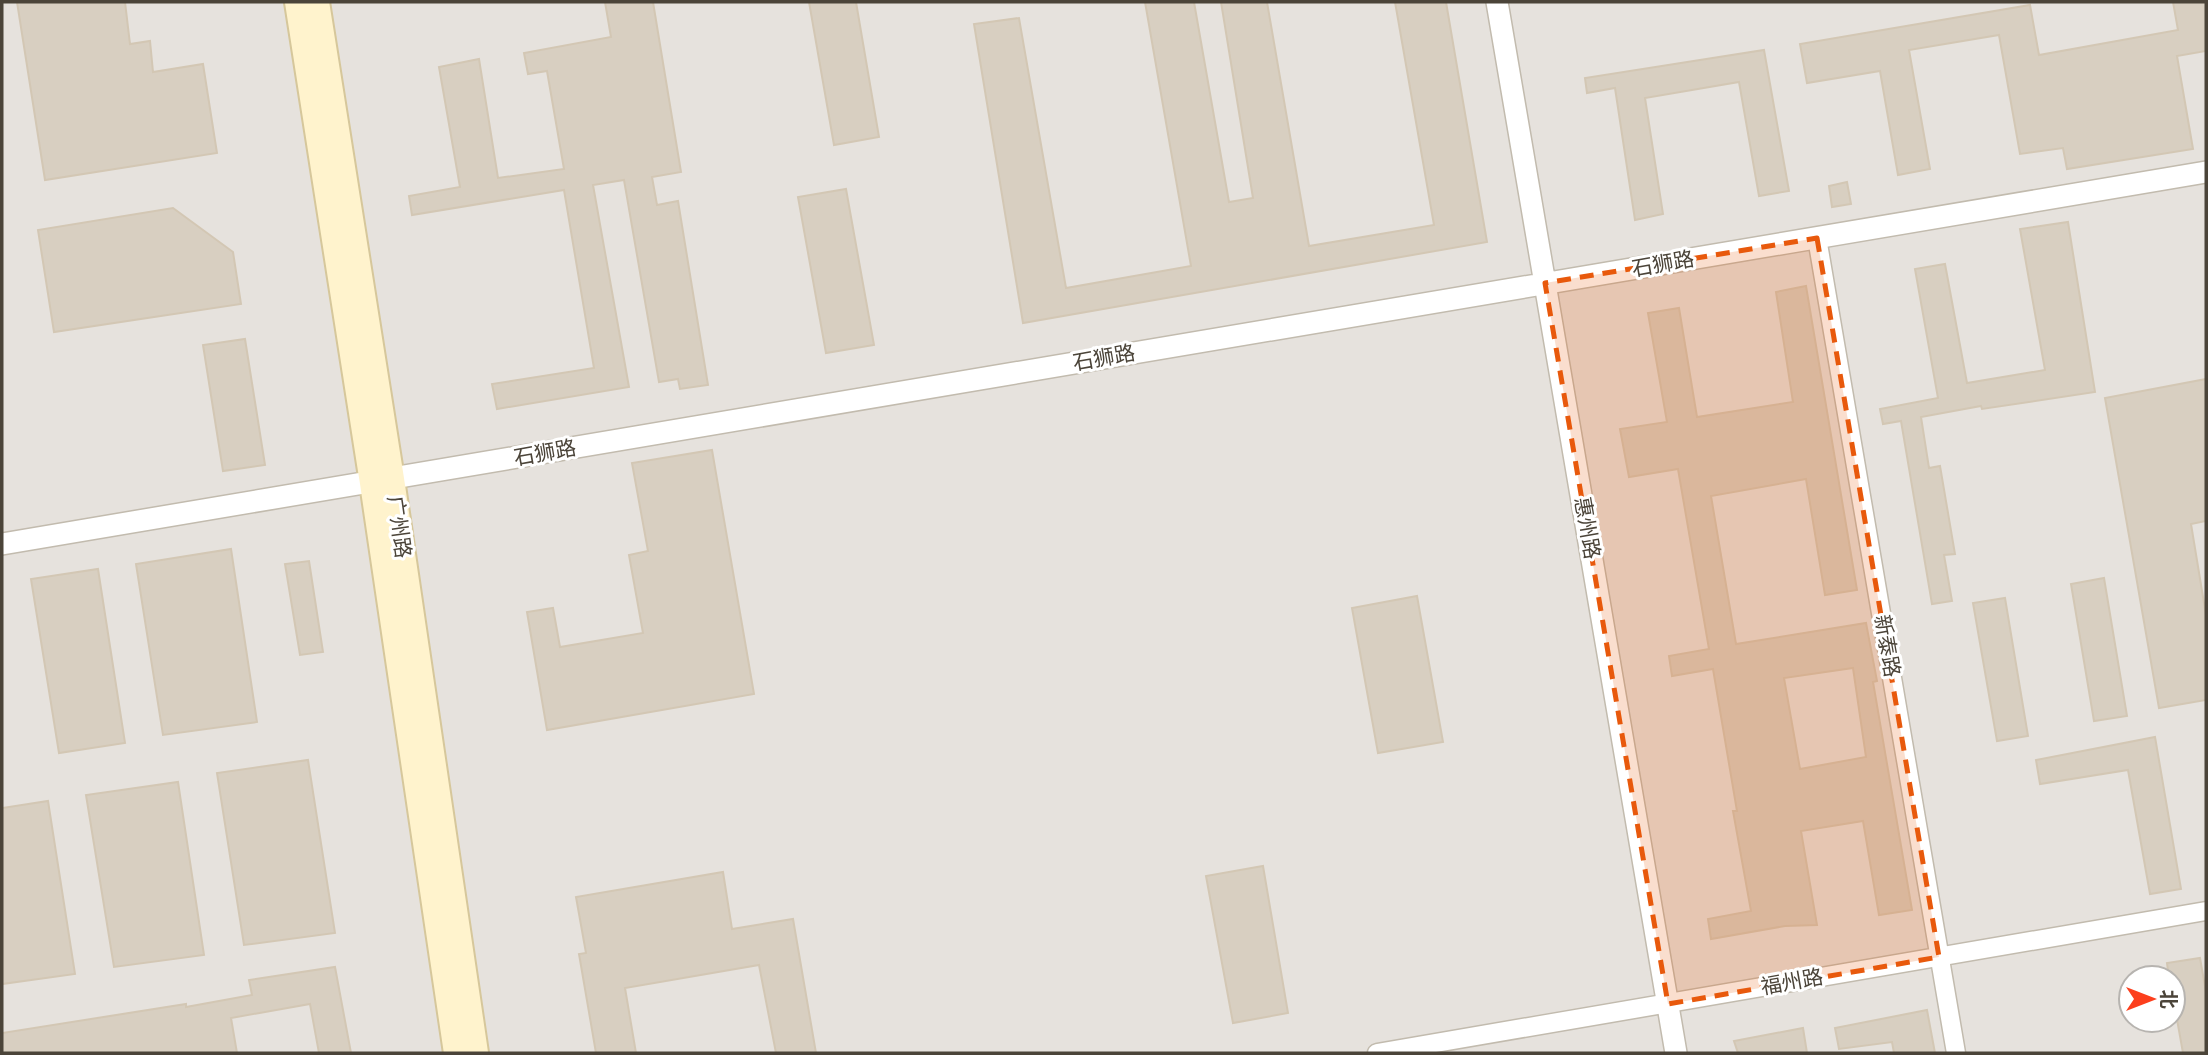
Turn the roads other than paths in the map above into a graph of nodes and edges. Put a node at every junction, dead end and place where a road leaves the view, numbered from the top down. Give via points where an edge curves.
1 (297, 2) edge
2 (317, 2) edge
3 (1497, 2) edge
4 (2206, 172) edge
5 (1817, 238) junction
6 (382, 481) junction
7 (2, 544) edge
8 (2206, 911) edge
9 (1939, 957) junction
10 (456, 1053) edge
11 (476, 1053) edge
12 (1377, 1053) edge
13 (1676, 1053) edge
14 (1956, 1053) edge

1 - 6 main road, 广州路
2 - 6 main road, 广州路
3 - 13 street, 惠州路
4 - 5 street, 石狮路
5 - 6 street, 石狮路
5 - 9 street, 新泰路
6 - 7 street, 石狮路
6 - 10 main road, 广州路
6 - 11 main road, 广州路
8 - 9 street, 福州路
9 - 12 street, 福州路
9 - 14 street, 新泰路

